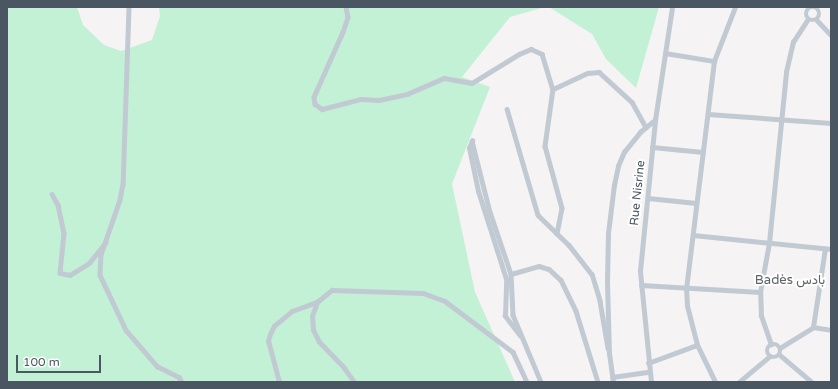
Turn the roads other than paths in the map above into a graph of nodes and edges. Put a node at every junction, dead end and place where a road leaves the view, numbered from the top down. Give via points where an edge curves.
1 (128, 7) edge
2 (346, 7) edge
3 (672, 7) edge
4 (735, 7) edge
5 (808, 8) edge
6 (819, 8) edge
7 (808, 19) junction
8 (818, 20) junction
9 (831, 35) edge
10 (665, 53) junction
11 (714, 61) junction
12 (553, 89) junction
13 (507, 109) dead end
14 (708, 114) junction
15 (782, 118) junction
16 (655, 120) junction
17 (831, 123) edge
18 (646, 127) junction
19 (652, 147) junction
20 (703, 152) junction
21 (52, 194) dead end
22 (648, 198) junction
23 (696, 203) junction
24 (557, 234) junction
25 (693, 235) junction
26 (106, 242) junction
27 (769, 243) junction
28 (825, 249) junction
29 (831, 249) edge
30 (511, 274) junction
31 (641, 285) junction
32 (686, 288) junction
33 (760, 292) junction
34 (317, 302) junction
35 (813, 327) junction
36 (831, 330) edge
37 (520, 336) junction
38 (771, 344) junction
39 (697, 345) junction
40 (780, 348) junction
41 (609, 354) junction
42 (780, 355) junction
43 (770, 356) junction
44 (648, 363) junction
45 (650, 372) junction
46 (538, 375) junction
47 (613, 380) edge
48 (805, 380) edge
49 (182, 382) edge
50 (279, 382) edge
51 (354, 382) edge
52 (527, 382) edge
53 (537, 382) edge
54 (541, 382) edge
55 (598, 382) edge
56 (651, 382) edge
57 (716, 382) edge
58 (739, 382) edge
59 (812, 382) edge

1 - 26 street via 123,184
2 - 12 street via 348,17 343,32 314,97 314,102 319,108 332,108 360,99 380,100 406,94 444,78 472,83 510,58 531,49 542,54
3 - 10 street, Rue Nisrine
4 - 11 street
5 - 6 street
5 - 7 street
6 - 8 street
7 - 8 street
7 - 15 street via 797,33 789,56
8 - 9 street
10 - 11 street
10 - 16 street, Rue Nisrine
11 - 14 street
12 - 18 street via 588,73 599,72 632,102
12 - 24 street via 545,146 562,208
13 - 24 street via 534,206 541,219
14 - 15 street
14 - 20 street
15 - 17 street
15 - 27 street
16 - 18 street
16 - 19 street, Rue Nisrine
18 - 41 street via 624,152 614,184 608,233
19 - 20 street
19 - 22 street, Rue Nisrine
20 - 23 street
21 - 26 street via 58,205 64,233 60,274 70,275 89,263
22 - 23 street
22 - 31 street, Rue Nisrine
23 - 25 street
24 - 41 street via 592,274 600,301
25 - 27 street
25 - 32 street
26 - 49 street via 101,255 100,275 126,330 157,366 179,377
27 - 28 street
27 - 33 street
28 - 29 street
28 - 35 street
30 - 37 street via 512,307
30 - 37 street via 492,218 472,141 469,148 478,191 506,279 505,316
30 - 55 street via 539,266 549,269 561,280 576,311
31 - 32 street
31 - 44 street, Rue Nisrine
32 - 33 street
32 - 39 street via 686,306
33 - 38 street via 762,316
34 - 50 street via 292,311 274,326 270,334 268,341
34 - 51 street via 312,316 313,330 319,342
34 - 52 street via 332,290 359,289 423,293 445,301 513,352
35 - 36 street
35 - 40 street
37 - 46 street
38 - 40 street via 776,344
38 - 43 street via 768,349
39 - 44 street
39 - 57 street
40 - 42 street
41 - 47 street
42 - 43 street via 775,358
42 - 48 street
43 - 58 street
44 - 45 street, Rue Nisrine
45 - 47 street
45 - 56 street, Rue Nisrine
46 - 53 street
46 - 54 street
48 - 59 street

